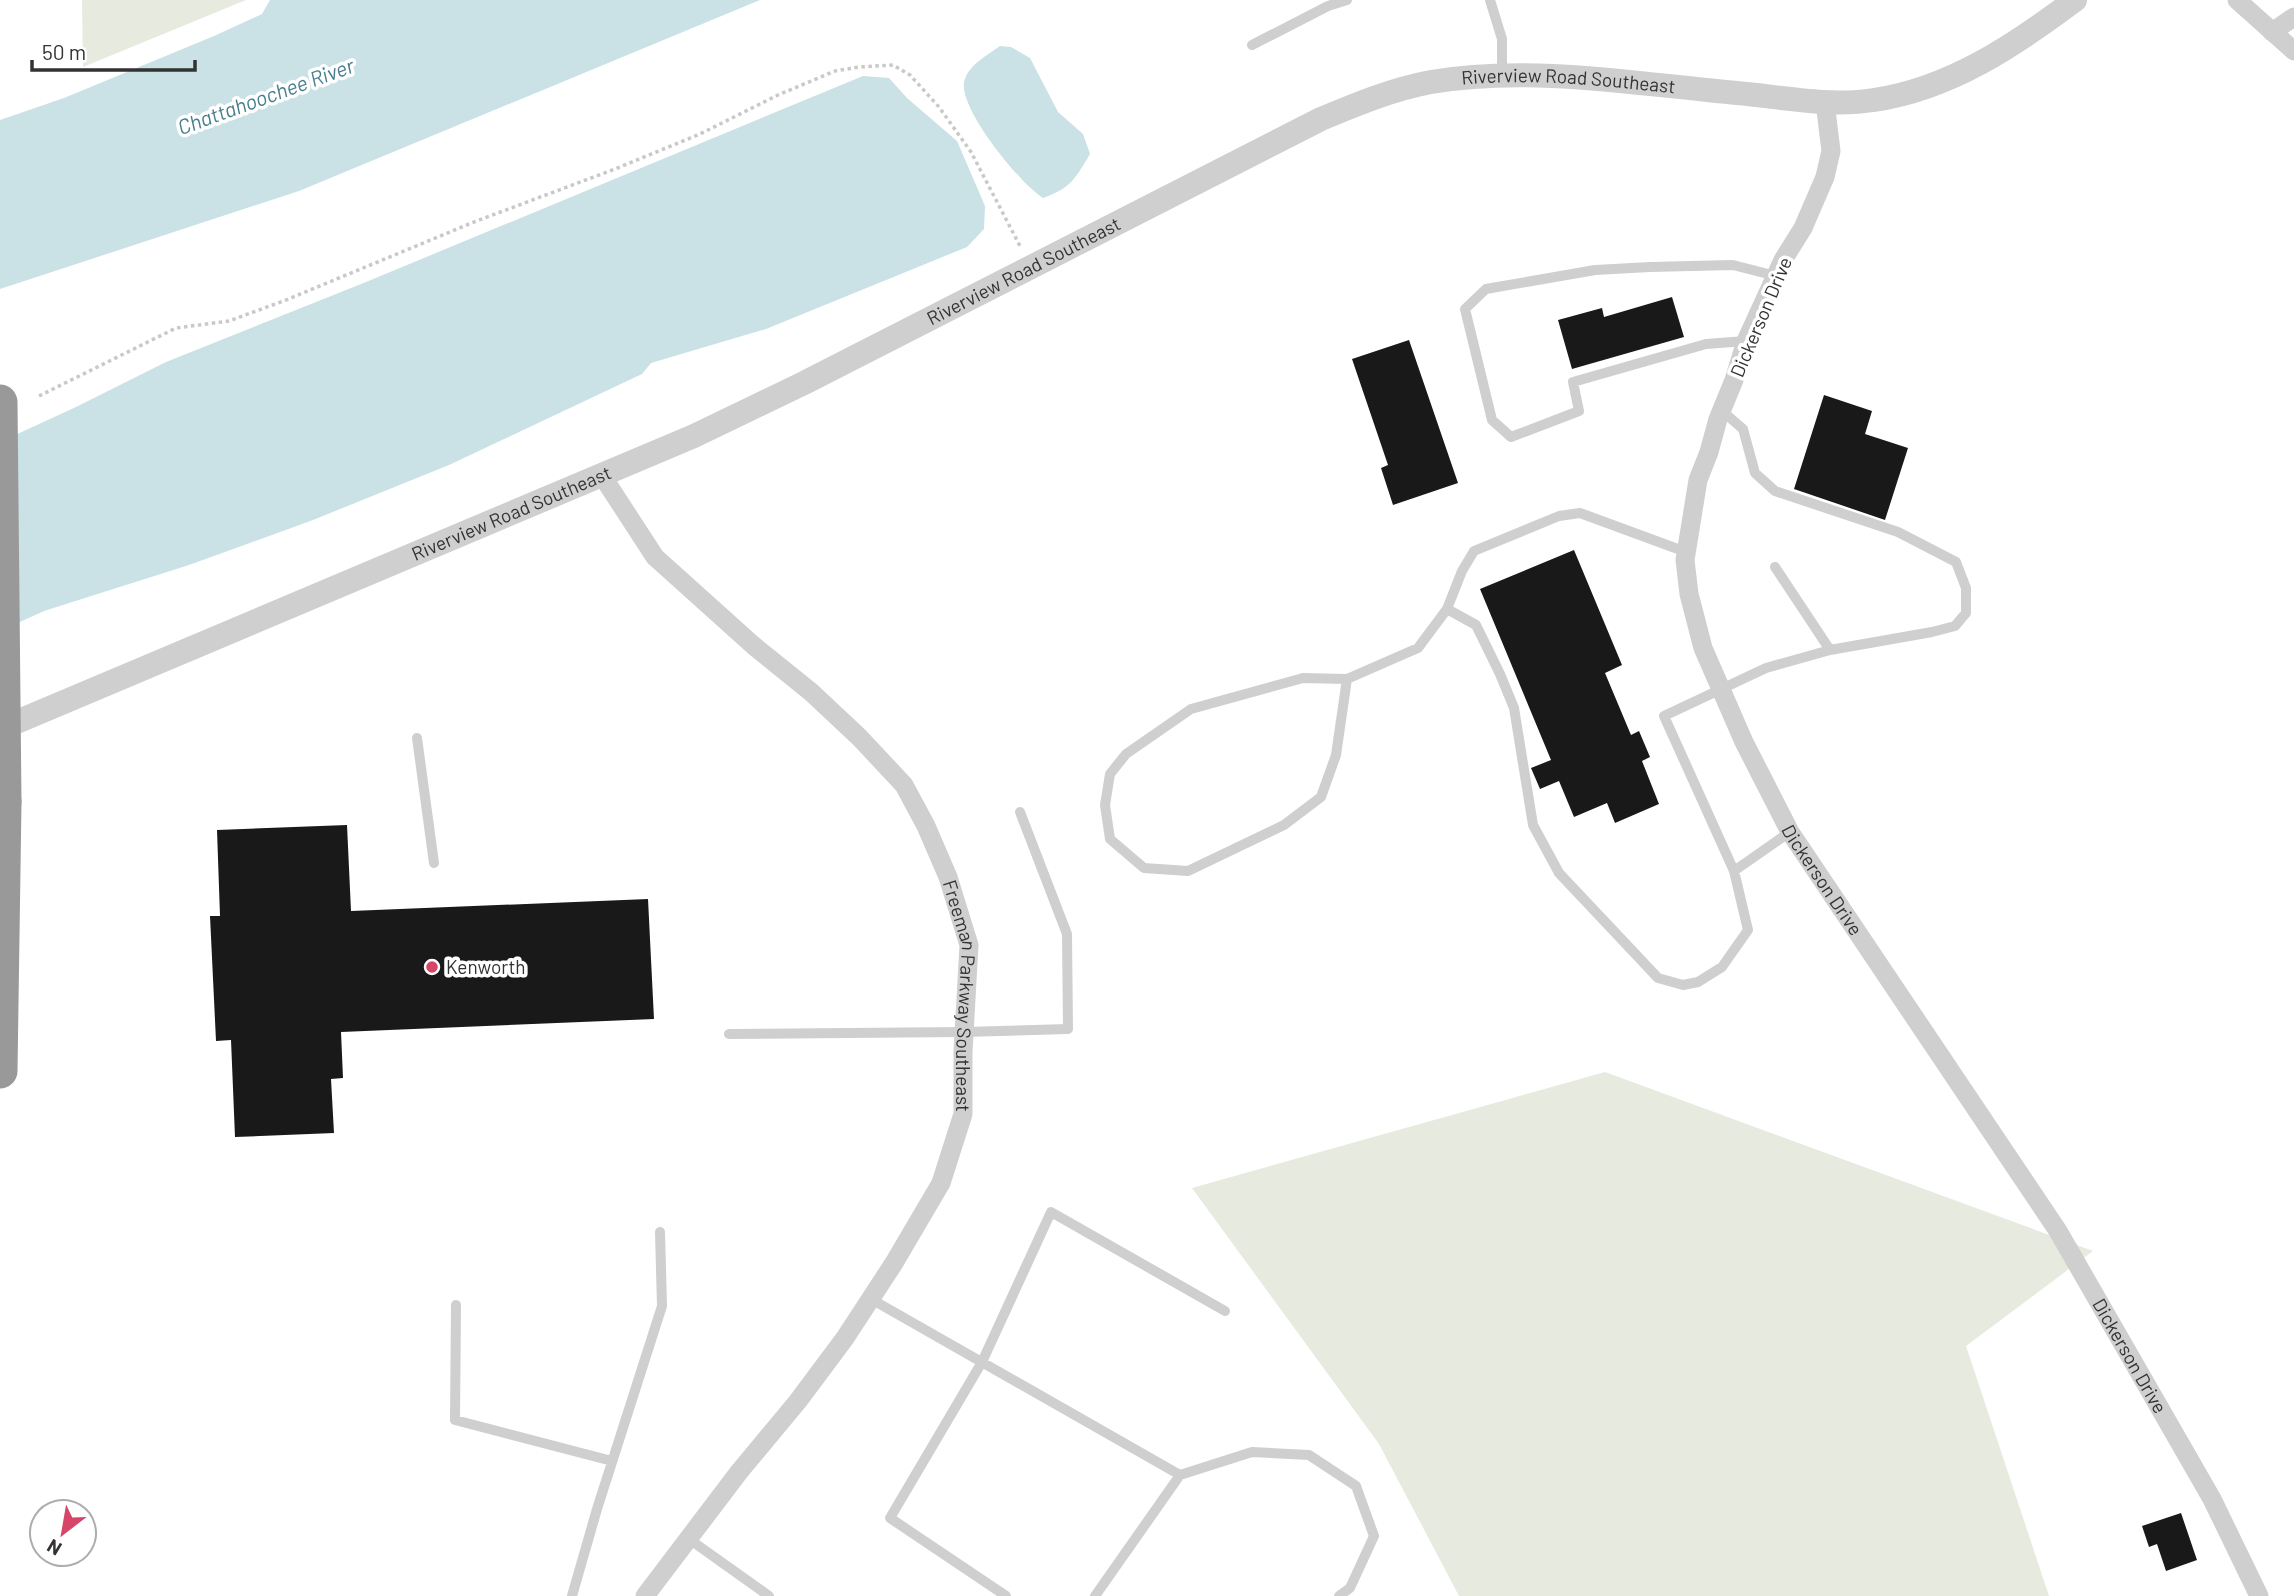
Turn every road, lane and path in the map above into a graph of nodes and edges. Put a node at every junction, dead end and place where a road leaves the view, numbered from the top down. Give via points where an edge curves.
1 (1347, 0) edge
2 (1490, 0) edge
3 (2075, 0) edge
4 (2237, 0) edge
5 (2294, 17) edge
6 (2272, 32) junction
7 (1252, 45) dead end
8 (2294, 51) edge
9 (1502, 76) junction
10 (1825, 102) junction
11 (1031, 267) junction
12 (1776, 276) junction
13 (1746, 341) junction
14 (39, 396) dead end
15 (0, 402) edge
16 (1721, 410) junction
17 (601, 474) junction
18 (1686, 552) junction
19 (1775, 566) dead end
20 (1447, 609) junction
21 (1830, 650) junction
22 (1346, 679) junction
23 (1721, 689) junction
24 (0, 729) edge
25 (417, 738) dead end
26 (1020, 812) dead end
27 (1790, 832) junction
28 (434, 863) dead end
29 (1734, 871) junction
30 (963, 1032) junction
31 (729, 1034) dead end
32 (0, 1071) edge
33 (660, 1233) dead end
34 (871, 1300) junction
35 (456, 1305) dead end
36 (1225, 1311) dead end
37 (982, 1362) junction
38 (612, 1461) junction
39 (1180, 1475) junction
40 (689, 1539) junction
41 (572, 1596) edge
42 (645, 1596) edge
43 (769, 1596) edge
44 (1006, 1596) edge
45 (1095, 1596) edge
46 (1339, 1596) edge
47 (2259, 1596) edge

1 - 7 lane
2 - 9 lane via 1502,38
3 - 10 street, Riverview Road Southeast via 2025,37 1960,74 1916,91 1873,100
4 - 6 street
5 - 6 street
6 - 8 street
9 - 10 street, Riverview Road Southeast
9 - 11 street, Riverview Road Southeast via 1430,82 1374,97 1321,119
10 - 12 street, Dickerson Drive via 1831,151 1825,177
11 - 14 path via 971,152 939,107 910,75 892,65 859,67 835,71 700,134 286,300 229,321 176,328
11 - 17 street, Riverview Road Southeast via 731,418
12 - 13 street, Dickerson Drive
12 - 13 lane via 1733,265 1595,270 1486,289 1465,309 1492,420 1511,437 1579,411 1573,382 1706,344
13 - 16 street, Dickerson Drive
15 - 32 highway, bridge via 4,802
16 - 18 street, Dickerson Drive via 1698,480
16 - 21 lane via 1743,429 1755,473 1775,491 1898,532 1956,562 1966,588 1966,613 1955,626
17 - 24 street, Riverview Road Southeast
17 - 30 street, Freeman Parkway Southeast via 655,557 811,692 904,785 948,877 969,945
18 - 20 lane via 1580,513 1559,516 1474,551
18 - 23 street, Dickerson Drive via 1689,594 1703,648
19 - 21 lane
20 - 22 lane via 1418,648
20 - 29 lane via 1476,625 1500,674 1514,708 1533,825 1559,873 1658,978 1683,985 1698,982 1722,967 1742,939 1748,930
21 - 23 lane via 1766,668
22 - 22 lane via 1303,678 1191,709 1126,754 1110,774 1105,804 1110,839 1144,868 1188,871 1284,825 1321,797 1336,755
23 - 27 street, Dickerson Drive
23 - 29 lane via 1664,716
25 - 28 lane
26 - 30 lane via 1067,934 1068,1029
27 - 29 lane
27 - 47 street, Dickerson Drive via 2058,1231 2212,1499
30 - 31 lane
30 - 34 street, Freeman Parkway Southeast via 963,1114 941,1183
33 - 38 lane via 662,1306
34 - 37 lane
34 - 40 street, Freeman Parkway Southeast
35 - 38 lane via 455,1420
36 - 37 lane via 1051,1212
37 - 39 lane
37 - 44 lane via 890,1518
38 - 41 lane
39 - 45 lane
39 - 46 lane via 1252,1452 1309,1455 1356,1486 1374,1536 1350,1588
40 - 42 street, Freeman Parkway Southeast
40 - 43 lane

